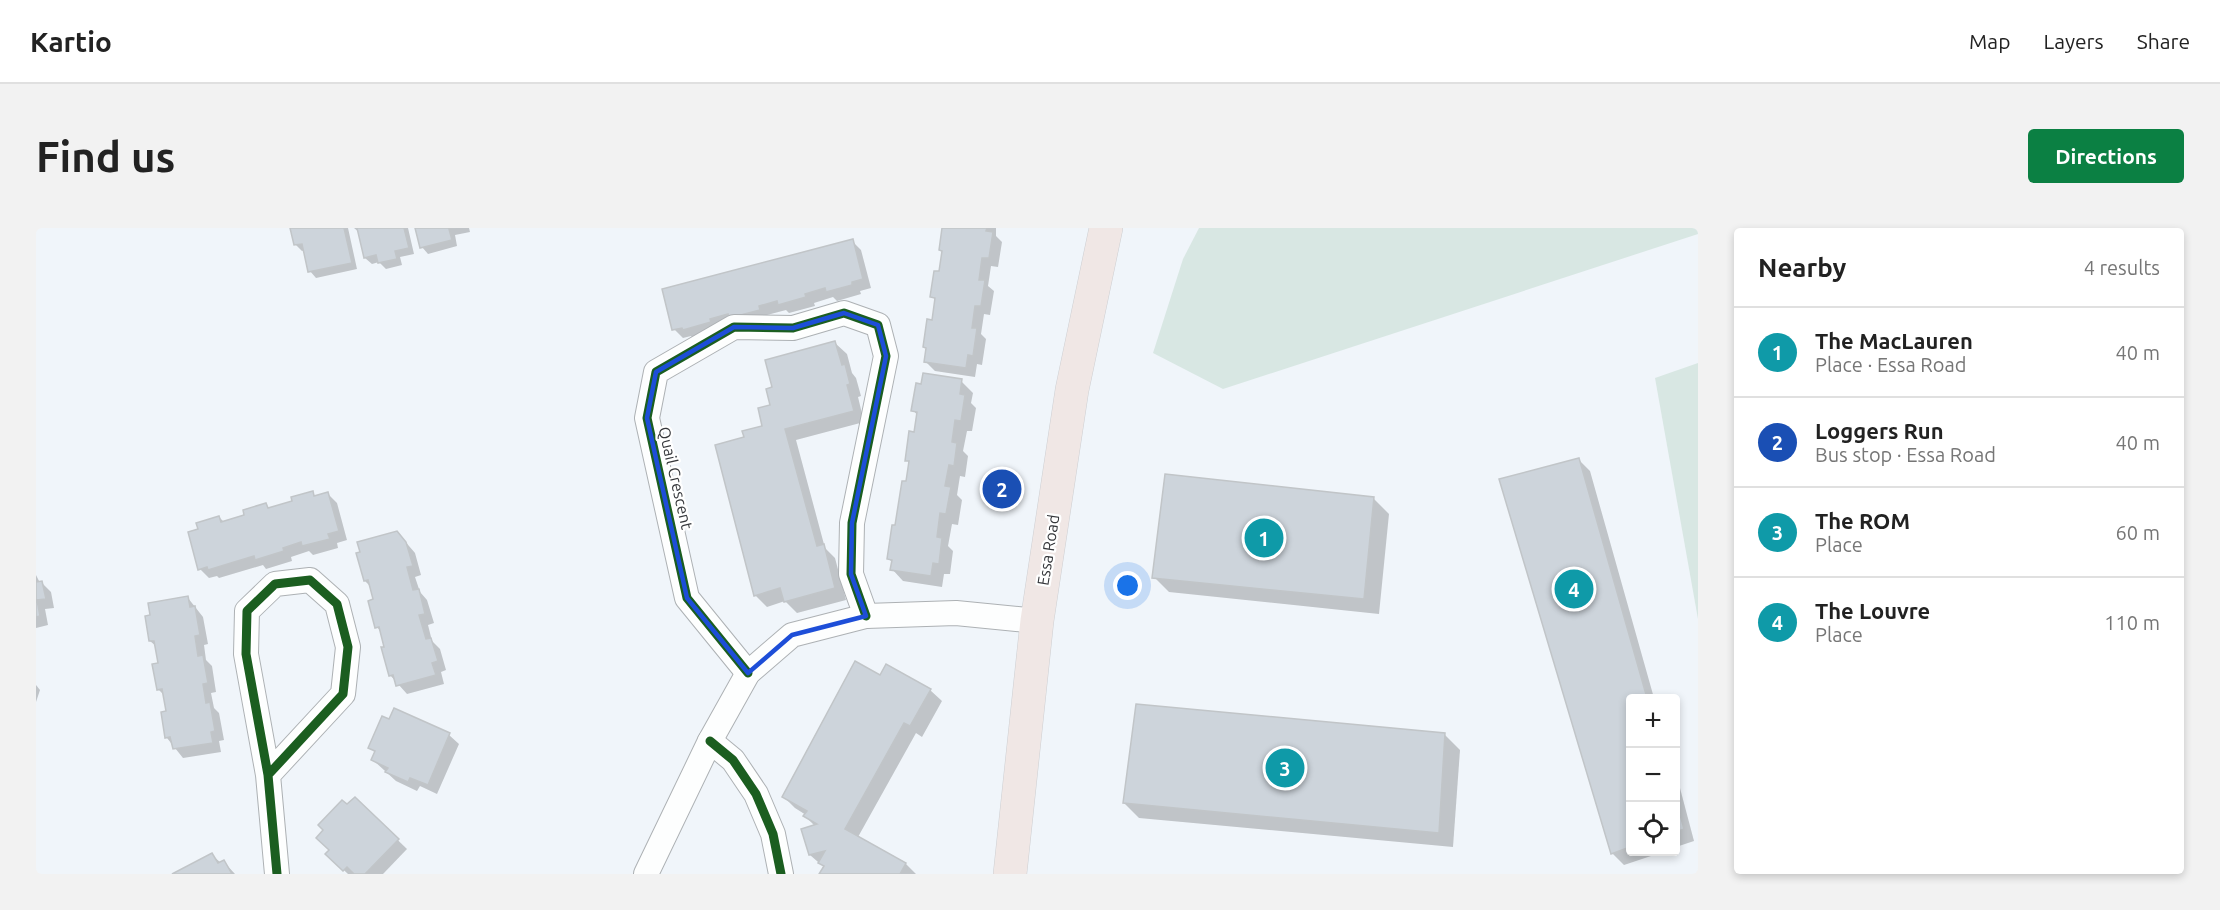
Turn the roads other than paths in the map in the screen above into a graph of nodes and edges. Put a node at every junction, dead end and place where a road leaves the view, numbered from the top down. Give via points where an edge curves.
1 (1106, 228) edge
2 (866, 616) junction
3 (1037, 621) junction
4 (748, 673) junction
5 (710, 741) junction
6 (268, 775) junction
7 (277, 874) edge
8 (646, 874) edge
9 (781, 874) edge
10 (1010, 874) edge

1 - 3 main road, Essa Road via 1072,390
2 - 3 street via 956,613
2 - 4 street via 792,635
2 - 4 street, Quail Crescent via 851,574 852,523 886,356 878,325 843,313 793,328 734,327 656,372 647,418 687,598
3 - 10 main road, Essa Road
4 - 5 street
5 - 8 street
5 - 9 street via 733,760 756,794 773,834
6 - 6 street via 343,694 348,647 337,604 310,580 275,584 247,611 246,654
6 - 7 street

